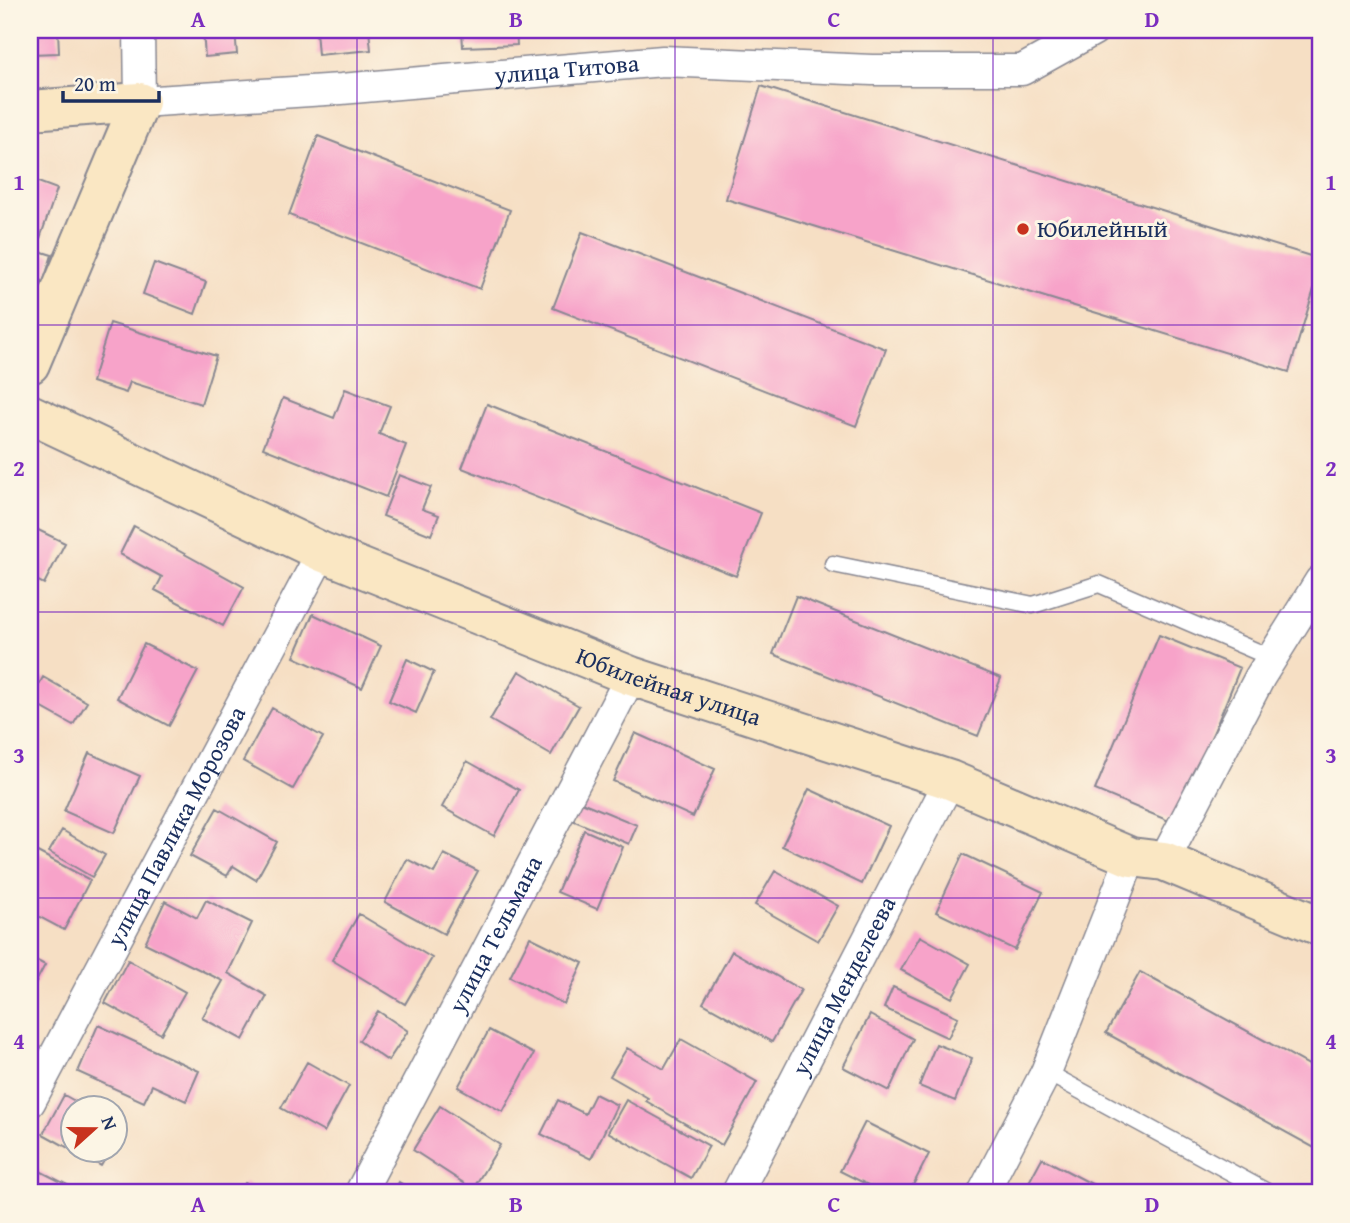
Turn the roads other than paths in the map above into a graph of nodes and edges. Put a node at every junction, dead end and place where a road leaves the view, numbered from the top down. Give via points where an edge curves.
1 (139, 30) edge
2 (1094, 30) edge
3 (140, 102) junction
4 (30, 110) edge
5 (30, 364) edge
6 (30, 414) edge
7 (321, 552) junction
8 (833, 564) dead end
9 (1320, 581) edge
10 (1272, 658) junction
11 (631, 676) junction
12 (950, 780) junction
13 (1148, 859) junction
14 (1320, 926) edge
15 (1046, 1072) junction
16 (30, 1102) edge
17 (360, 1193) edge
18 (737, 1193) edge
19 (984, 1193) edge
20 (1269, 1193) edge

1 - 3 street
2 - 3 street, улица Титова via 1022,70 872,70 663,61
3 - 4 street, улица Титова
3 - 5 street
6 - 7 street, Юбилейная улица
7 - 11 street, Юбилейная улица
7 - 16 street, улица Павлика Морозова
8 - 10 lane via 1033,605 1099,584
9 - 10 street
10 - 13 street
11 - 12 street, Юбилейная улица
11 - 17 street, улица Тельмана
12 - 13 street, Юбилейная улица
12 - 18 street, улица Менделеева
13 - 14 street, Юбилейная улица
13 - 15 street
15 - 19 street
15 - 20 lane

